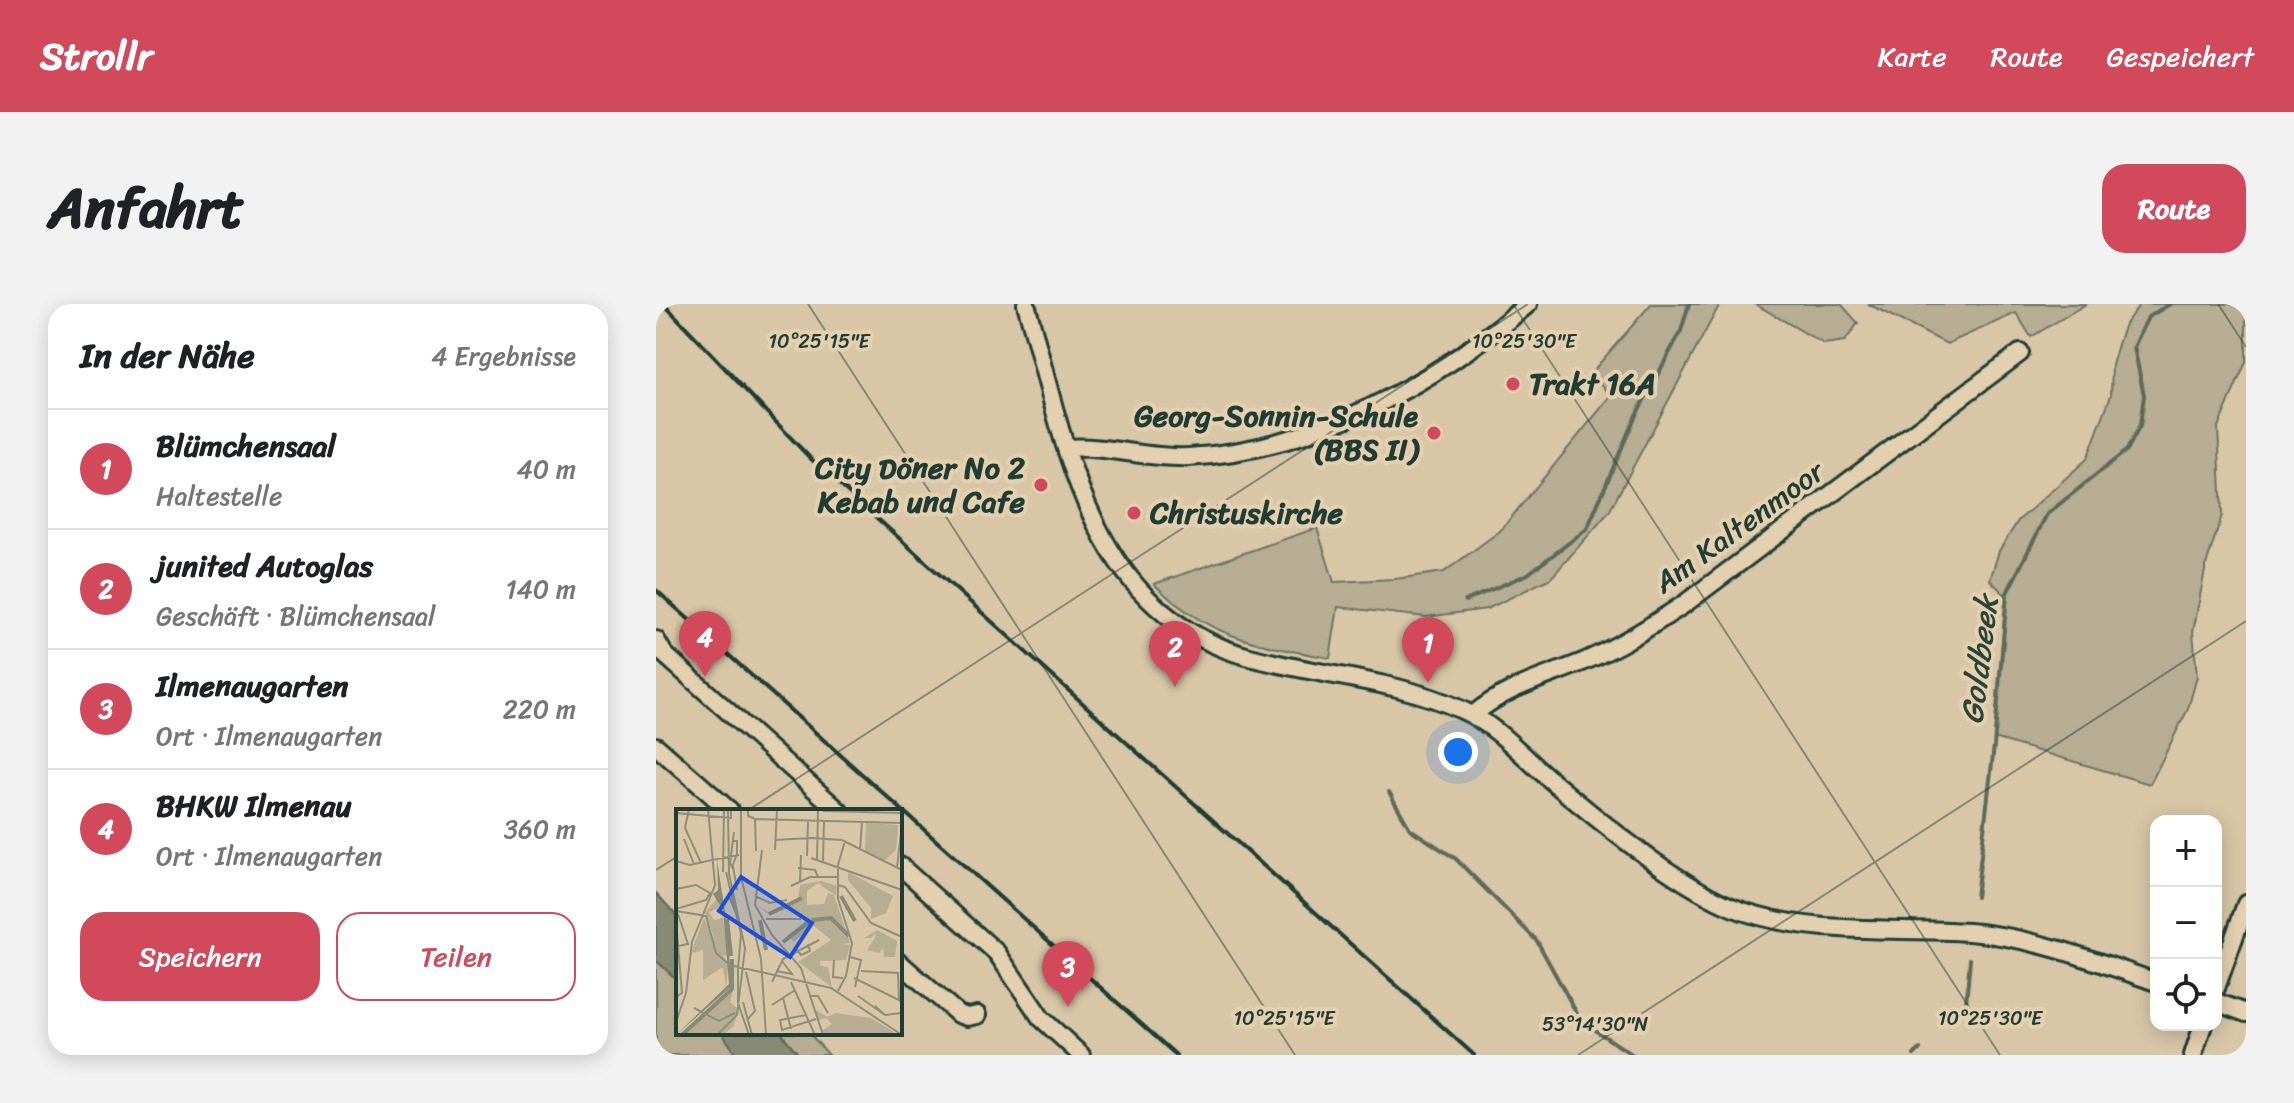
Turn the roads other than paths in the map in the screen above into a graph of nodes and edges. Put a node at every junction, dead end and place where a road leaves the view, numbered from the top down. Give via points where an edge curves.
1 (1026, 304) edge
2 (1528, 304) edge
3 (2020, 353) dead end
4 (1067, 448) junction
5 (659, 649) edge
6 (1473, 715) junction
7 (656, 746) edge
8 (728, 809) edge
9 (837, 809) edge
10 (902, 868) edge
11 (2246, 904) edge
12 (902, 965) edge
13 (2222, 971) edge
14 (2150, 980) edge
15 (2222, 1004) edge
16 (2246, 1013) edge
17 (977, 1015) dead end
18 (2201, 1031) edge
19 (1081, 1055) edge
20 (2193, 1055) edge

1 - 4 street
2 - 4 street via 1413,386 1306,432 1189,457
3 - 6 street, Am Kaltenmoor via 1683,605 1587,660 1511,687
4 - 6 street via 1087,512 1110,554 1157,606 1196,634 1242,655 1418,693
5 - 9 street
6 - 14 street via 1591,815 1702,892 1731,906 1771,920 1810,925 1983,934
7 - 8 street
10 - 19 street via 997,953 1041,1018
11 - 13 street
12 - 17 street via 958,1014
15 - 16 street
18 - 20 street

